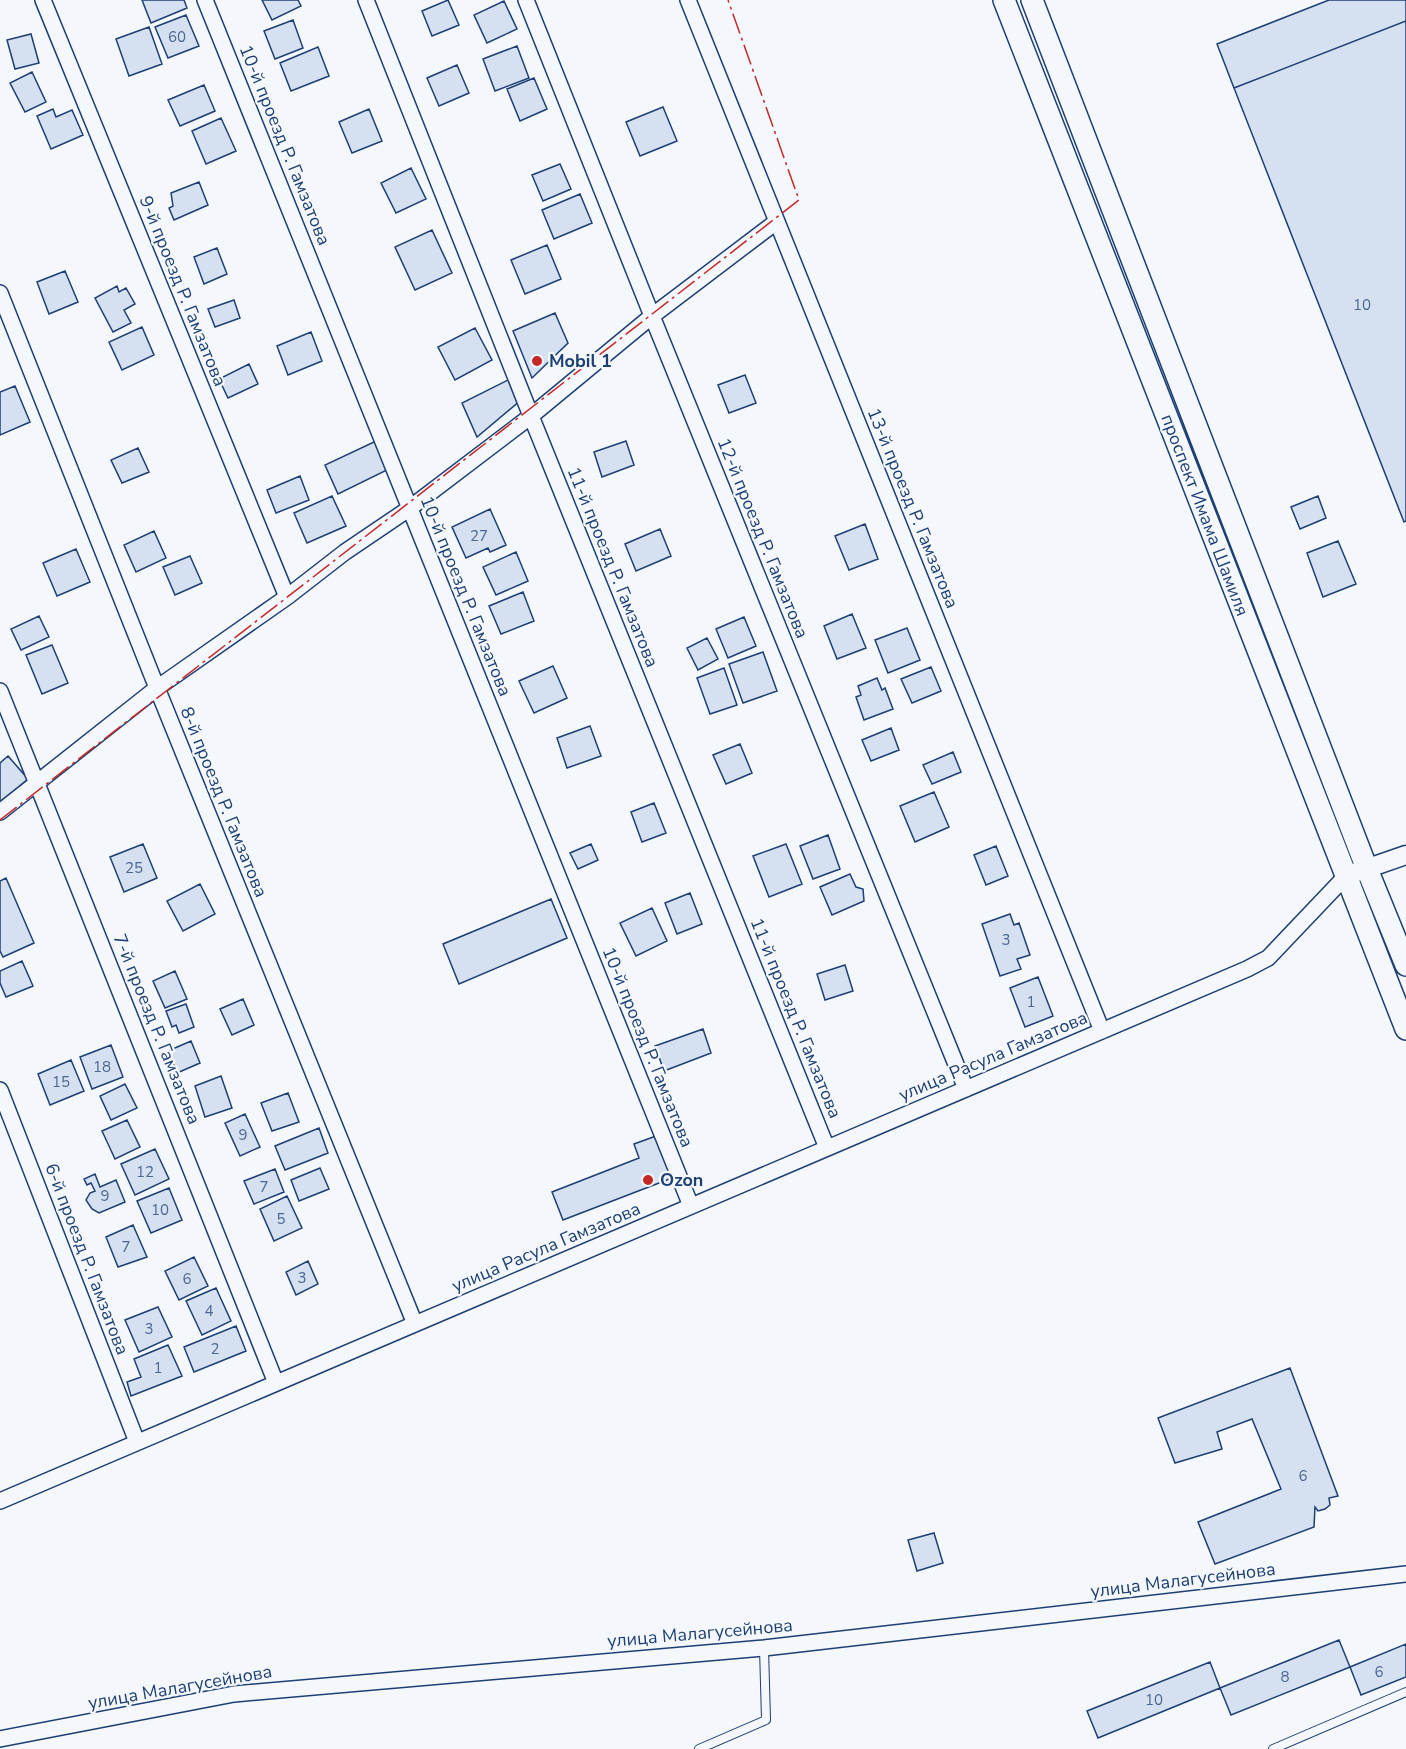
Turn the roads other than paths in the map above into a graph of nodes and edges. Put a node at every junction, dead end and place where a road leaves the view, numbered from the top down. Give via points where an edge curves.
1 (43, 0) edge
2 (205, 0) edge
3 (366, 0) edge
4 (526, 0) edge
5 (688, 0) edge
6 (1004, 0) edge
7 (1032, 0) edge
8 (777, 222) junction
9 (0, 293) edge
10 (652, 316) junction
11 (531, 416) junction
12 (410, 508) junction
13 (287, 597) junction
14 (157, 688) junction
15 (0, 691) edge
16 (38, 782) junction
17 (0, 812) edge
18 (1406, 855) edge
19 (1367, 869) junction
20 (1346, 876) junction
21 (1406, 964) edge
22 (1406, 1029) edge
23 (1102, 1031) junction
24 (966, 1089) junction
25 (0, 1090) edge
26 (827, 1148) junction
27 (691, 1206) junction
28 (415, 1324) junction
29 (276, 1383) junction
30 (137, 1442) junction
31 (0, 1501) edge
32 (1406, 1574) edge
33 (764, 1648) junction
34 (1406, 1692) edge
35 (0, 1739) edge
36 (699, 1749) edge
37 (1273, 1749) edge

1 - 13 street, 9-й проезд Р. Гамзатова
2 - 12 street, 10-й проезд Р. Гамзатова
3 - 11 street, 11-й проезд Р. Гамзатова
4 - 10 street, 12-й проезд Р. Гамзатова
5 - 8 street, 13-й проезд Р. Гамзатова
6 - 20 main road, проспект Имама Шамиля
7 - 19 main road, проспект Имама Шамиля
8 - 10 street
8 - 23 street, 13-й проезд Р. Гамзатова
9 - 14 street, 8-й проезд Р. Гамзатова
10 - 11 street
10 - 24 street, 12-й проезд Р. Гамзатова
11 - 12 street
11 - 26 street, 11-й проезд Р. Гамзатова
12 - 13 street
12 - 27 street, 10-й проезд Р. Гамзатова
13 - 14 street
14 - 16 street
14 - 28 street, 8-й проезд Р. Гамзатова
15 - 16 street, 7-й проезд Р. Гамзатова
16 - 17 street
16 - 29 street, 7-й проезд Р. Гамзатова
18 - 19 street
19 - 20 street
19 - 21 main road, проспект Имама Шамиля
20 - 22 main road, проспект Имама Шамиля
20 - 23 street, улица Расула Гамзатова via 1268,958
23 - 24 street, улица Расула Гамзатова
24 - 26 street, улица Расула Гамзатова
25 - 30 street, 6-й проезд Р. Гамзатова
26 - 27 street, улица Расула Гамзатова
27 - 28 street, улица Расула Гамзатова
28 - 29 street, улица Расула Гамзатова
29 - 30 street, улица Расула Гамзатова
30 - 31 street, улица Расула Гамзатова
32 - 33 street, улица Малагусейнова
33 - 35 street, улица Малагусейнова via 234,1694
33 - 36 lane via 766,1720
34 - 37 lane

